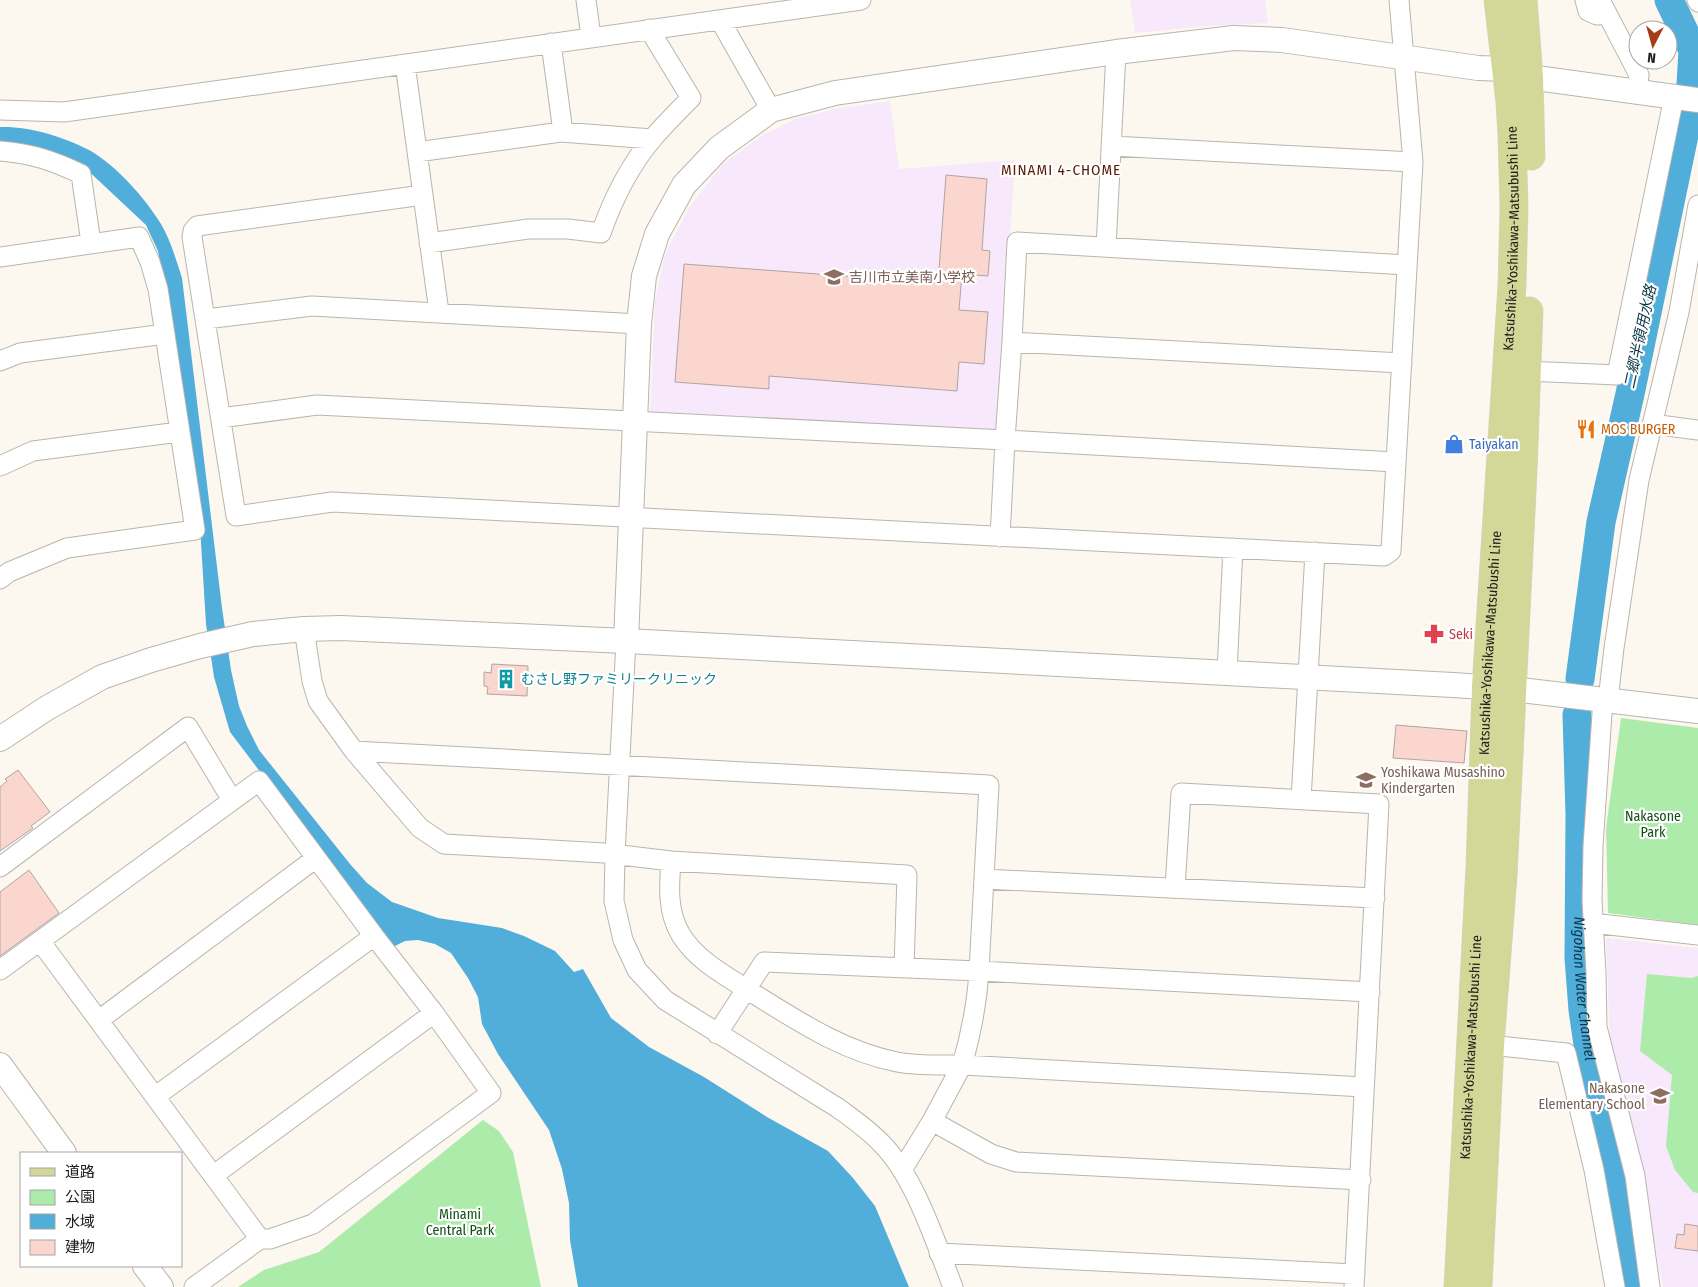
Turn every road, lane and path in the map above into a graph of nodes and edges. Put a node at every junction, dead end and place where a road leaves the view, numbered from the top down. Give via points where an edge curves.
1 (586, 0) edge
2 (861, 0) edge
3 (1399, 0) edge
4 (1498, 0) edge
5 (1523, 0) edge
6 (1584, 0) edge
7 (1604, 7) edge
8 (720, 20) junction
9 (649, 29) junction
10 (591, 37) junction
11 (550, 43) junction
12 (1116, 52) junction
13 (1405, 57) junction
14 (405, 64) junction
15 (1518, 73) junction
16 (1637, 92) junction
17 (1685, 98) edge
18 (0, 110) edge
19 (771, 110) junction
20 (564, 132) junction
21 (652, 139) junction
22 (1112, 146) junction
23 (0, 151) edge
24 (417, 152) junction
25 (1413, 162) junction
26 (423, 195) junction
27 (1698, 205) edge
28 (91, 243) junction
29 (430, 243) junction
30 (1106, 247) junction
31 (0, 257) edge
32 (1406, 265) junction
33 (439, 312) junction
34 (206, 320) junction
35 (639, 324) junction
36 (165, 334) junction
37 (1012, 342) junction
38 (0, 361) edge
39 (1402, 363) junction
40 (1526, 370) junction
41 (221, 418) junction
42 (635, 421) junction
43 (1652, 424) junction
44 (1698, 430) edge
45 (179, 432) junction
46 (1005, 440) junction
47 (1396, 462) junction
48 (0, 466) edge
49 (632, 518) junction
50 (1000, 537) junction
51 (1233, 548) junction
52 (1315, 552) junction
53 (0, 579) edge
54 (304, 629) junction
55 (626, 641) junction
56 (1227, 672) junction
57 (1309, 677) junction
58 (1499, 688) junction
59 (1606, 700) junction
60 (1698, 711) edge
61 (0, 739) edge
62 (354, 751) junction
63 (620, 765) junction
64 (232, 800) junction
65 (1301, 800) junction
66 (615, 854) junction
67 (316, 858) junction
68 (671, 861) junction
69 (0, 866) edge
70 (984, 878) junction
71 (1175, 888) junction
72 (1375, 898) junction
73 (1592, 923) junction
74 (1698, 935) edge
75 (374, 936) junction
76 (40, 941) junction
77 (904, 968) junction
78 (0, 970) edge
79 (979, 971) junction
80 (746, 989) junction
81 (1370, 992) junction
82 (434, 1013) junction
83 (99, 1020) junction
84 (717, 1034) junction
85 (1490, 1045) junction
86 (0, 1065) edge
87 (962, 1065) junction
88 (1364, 1086) junction
89 (156, 1096) junction
90 (932, 1121) junction
91 (63, 1152) edge
92 (902, 1170) junction
93 (214, 1175) junction
94 (1361, 1180) junction
95 (260, 1239) junction
96 (940, 1253) junction
97 (146, 1267) edge
98 (1355, 1280) edge
99 (161, 1287) edge
100 (194, 1287) edge
101 (953, 1287) edge
102 (1458, 1287) edge
103 (1478, 1287) edge
104 (1616, 1287) edge
105 (1650, 1287) edge

1 - 10 street
2 - 8 street
3 - 13 street
4 - 15 main road, Katsushika-Yoshikawa-Matsubushi Line
5 - 15 main road, Katsushika-Yoshikawa-Matsubushi Line
6 - 7 street via 1588,11 1597,15
7 - 16 street via 1639,75
8 - 9 street
8 - 19 street
9 - 10 street
9 - 21 street via 691,98
10 - 11 street
11 - 14 street
11 - 20 street
12 - 13 street via 1234,38 1282,40
12 - 19 street via 835,93
12 - 22 street
13 - 15 street
13 - 25 street
14 - 18 street via 64,112
14 - 24 street
15 - 16 street
15 - 40 main road, Katsushika-Yoshikawa-Matsubushi Line via 1533,204
15 - 58 main road, Katsushika-Yoshikawa-Matsubushi Line via 1510,102 1514,208
16 - 17 street
17 - 40 street via 1618,375
19 - 35 street via 719,148 684,185 657,234 644,276
20 - 21 street
20 - 24 street
21 - 29 street via 614,199 601,232 528,228
22 - 25 street
22 - 30 street
23 - 28 street via 44,158 81,174
24 - 26 street
25 - 32 street
26 - 29 street
26 - 34 street via 197,226 192,237
27 - 43 street via 1679,312
28 - 31 street
28 - 36 street via 140,237 158,289
29 - 33 street
30 - 32 street
30 - 37 street via 1017,242
32 - 39 street
33 - 34 street via 312,306
33 - 35 street
34 - 41 street
35 - 42 street
36 - 38 street via 20,353
36 - 45 street
37 - 39 street
37 - 46 street
39 - 47 street
40 - 58 main road, Katsushika-Yoshikawa-Matsubushi Line via 1523,471
41 - 42 street via 317,404
41 - 49 street via 236,516 332,502
42 - 46 street
42 - 49 street
43 - 44 street
43 - 59 street via 1638,480
45 - 48 street via 34,451
45 - 53 street via 195,530 67,548 8,572
46 - 47 street
46 - 50 street
47 - 52 street via 1391,551 1384,556
49 - 50 street
49 - 55 street
50 - 51 street
51 - 52 street
51 - 56 street
52 - 57 street
54 - 55 street via 380,629
54 - 61 street via 253,634 200,646 102,677
54 - 62 street via 318,701
55 - 56 street
55 - 63 street
56 - 57 street
57 - 58 street
57 - 65 street
58 - 59 street
58 - 85 main road, Katsushika-Yoshikawa-Matsubushi Line via 1503,876
58 - 102 main road, Katsushika-Yoshikawa-Matsubushi Line via 1480,866
59 - 60 street
59 - 73 street via 1593,846
62 - 63 street
62 - 66 street via 420,828 444,844
63 - 66 street
63 - 70 street via 989,785
64 - 67 street via 258,782
64 - 69 street via 188,727
64 - 76 street
65 - 71 street via 1180,793
65 - 72 street via 1379,804
66 - 68 street
66 - 84 street via 614,901 623,940 637,970 665,1000
67 - 75 street
67 - 83 street
68 - 77 street via 907,875
68 - 80 street via 670,904 680,934 698,956
70 - 71 street
70 - 79 street
71 - 72 street
72 - 81 street
73 - 74 street
73 - 105 street via 1597,1027 1635,1176
75 - 82 street
75 - 89 street
76 - 78 street
76 - 83 street
77 - 79 street
77 - 80 street via 764,962
79 - 81 street
79 - 87 street via 976,1006
80 - 84 street
80 - 87 street via 816,1033 857,1051 898,1062
81 - 88 street
82 - 93 street
82 - 95 street via 491,1093 313,1224 270,1239
83 - 89 street
84 - 92 street via 860,1123 883,1144
85 - 103 main road, Katsushika-Yoshikawa-Matsubushi Line
85 - 104 street via 1566,1053 1594,1170
86 - 91 street
87 - 88 street
87 - 90 street
88 - 94 street
89 - 93 street
90 - 92 street
90 - 94 street via 992,1154 1016,1162
92 - 96 street
93 - 95 street
94 - 98 street
95 - 100 street
96 - 98 street
96 - 101 street
97 - 99 street

